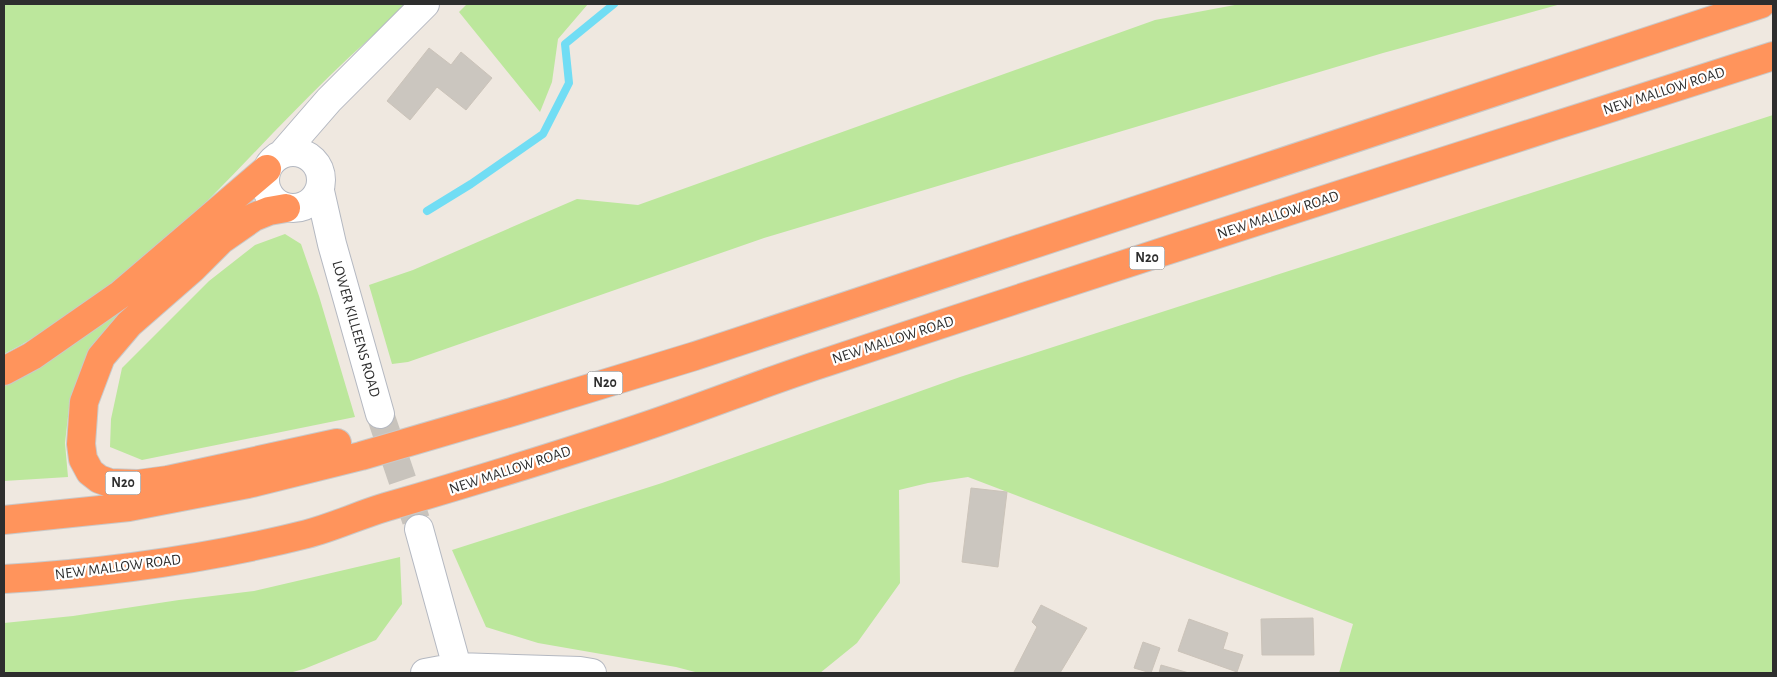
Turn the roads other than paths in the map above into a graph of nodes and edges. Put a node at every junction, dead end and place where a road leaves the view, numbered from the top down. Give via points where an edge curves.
1 (425, 4) edge
2 (1761, 4) edge
3 (1773, 56) edge
4 (329, 100) junction
5 (275, 161) junction
6 (315, 161) junction
7 (320, 191) junction
8 (291, 208) junction
9 (332, 244) junction
10 (4, 370) edge
11 (515, 411) junction
12 (380, 414) tunnel mouth
13 (4, 520) edge
14 (419, 528) tunnel mouth
15 (4, 579) edge
16 (457, 668) junction
17 (425, 673) edge
18 (592, 673) edge

1 - 4 street
2 - 11 highway, N20 via 695,356
3 - 15 highway, NEW MALLOW ROAD / N20 via 311,533 170,561
4 - 5 street
4 - 6 street
5 - 6 street via 295,151
5 - 8 street via 265,181 268,193 275,202
5 - 10 highway via 121,294 32,356
6 - 7 street via 321,170
7 - 8 street via 306,206
7 - 9 street, LOWER KILLEENS ROAD
8 - 9 street, LOWER KILLEENS ROAD
8 - 11 highway, N20 via 254,217 221,240 129,324 102,357 84,402 81,444 83,459 90,472 110,483 168,480 386,434
9 - 12 street, LOWER KILLEENS ROAD
11 - 13 highway, N20 via 361,456 248,484 128,507
14 - 16 street
16 - 17 street
16 - 18 street

